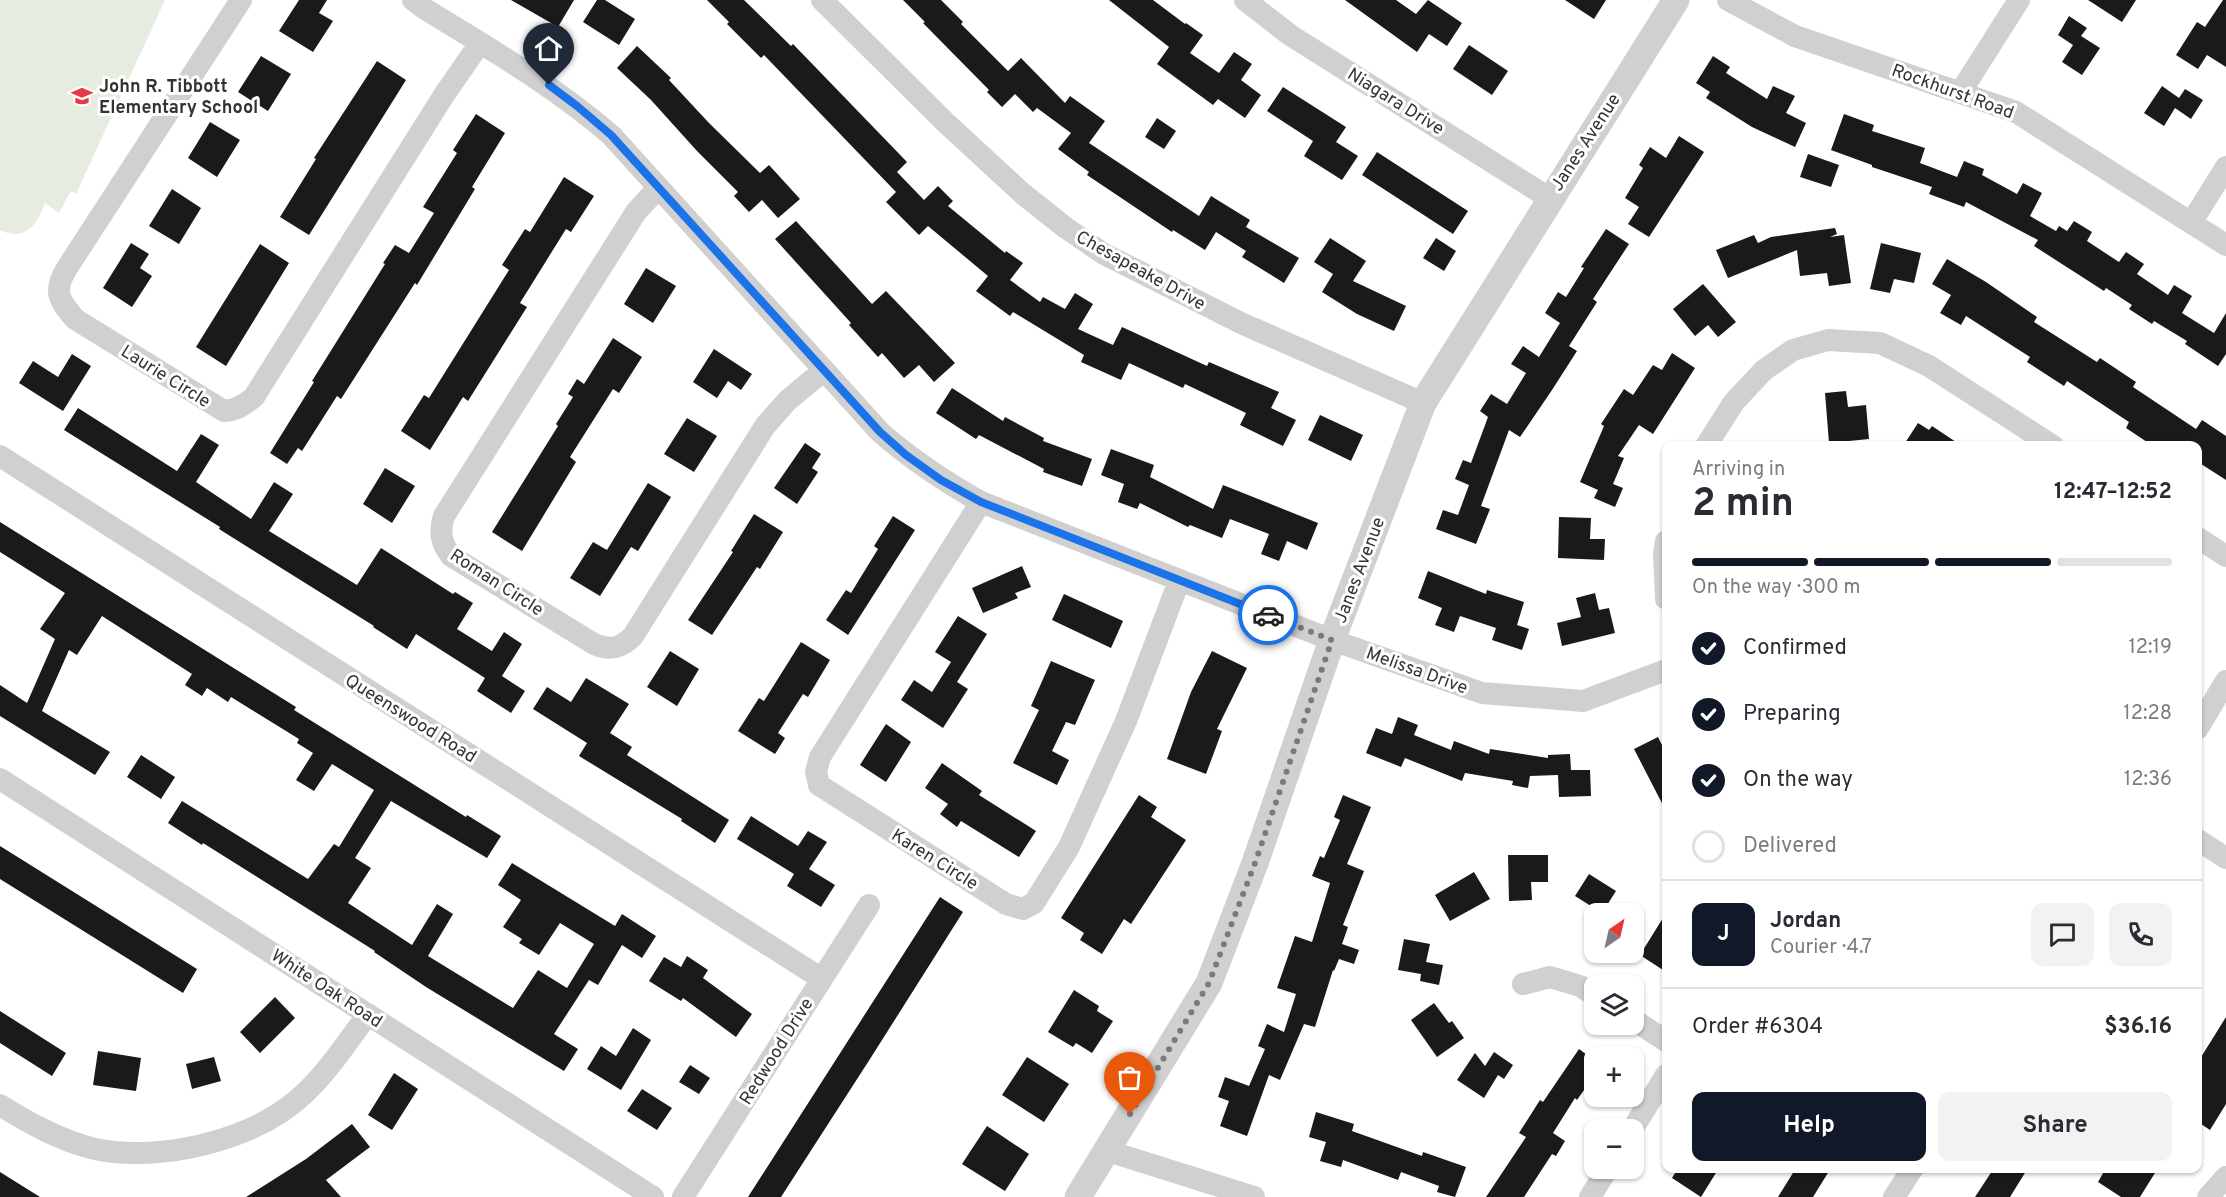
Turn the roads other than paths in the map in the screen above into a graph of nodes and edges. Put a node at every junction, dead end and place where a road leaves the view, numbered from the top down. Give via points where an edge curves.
1 (241, 0) edge
2 (413, 0) edge
3 (822, 0) edge
4 (1245, 0) edge
5 (1676, 0) edge
6 (1728, 0) edge
7 (2019, 0) edge
8 (480, 43) junction
9 (1960, 93) junction
10 (2226, 167) edge
11 (658, 188) junction
12 (1550, 198) junction
13 (2191, 223) junction
14 (2226, 245) edge
15 (823, 371) junction
16 (1422, 403) junction
17 (1709, 441) edge
18 (2045, 441) edge
19 (0, 456) edge
20 (981, 502) junction
21 (2202, 541) edge
22 (2226, 556) edge
23 (1179, 581) junction
24 (1332, 640) junction
25 (1662, 671) edge
26 (2226, 681) edge
27 (2202, 721) edge
28 (0, 779) edge
29 (2202, 843) edge
30 (2226, 858) edge
31 (869, 905) dead end
32 (822, 979) junction
33 (1523, 984) dead end
34 (1584, 989) edge
35 (368, 1014) junction
36 (1644, 1027) edge
37 (1662, 1038) edge
38 (1662, 1081) edge
39 (0, 1105) edge
40 (1639, 1119) edge
41 (1108, 1151) junction
42 (1910, 1173) edge
43 (2226, 1177) edge
44 (1601, 1179) edge
45 (653, 1197) edge
46 (683, 1197) edge
47 (1078, 1197) edge
48 (1254, 1197) edge
49 (1590, 1197) edge
50 (1894, 1197) edge
51 (2208, 1197) edge

1 - 8 street, Laurie Circle via 58,286 63,306 75,319 224,411 245,405 254,397
2 - 8 street, Melissa Drive
3 - 16 street, Chesapeake Drive via 945,122 1066,228 1112,258 1231,318
4 - 12 street, Niagara Drive via 1290,35
5 - 12 street, Janes Avenue
6 - 9 street, Rockhurst Road via 1795,36
7 - 9 street
8 - 11 street, Melissa Drive via 577,106 611,135
9 - 13 street, Rockhurst Road via 2016,112
10 - 13 street
11 - 15 street, Melissa Drive
11 - 15 street, Roman Circle via 636,212 444,516 441,538 451,556 594,644 618,648 633,636 765,426 787,401
12 - 16 street, Janes Avenue
13 - 14 street, Rockhurst Road
15 - 20 street, Melissa Drive via 906,455
16 - 24 street, Janes Avenue
17 - 18 street via 1734,402 1764,370 1794,350 1828,340 1880,343 1929,366
19 - 32 street, Queenswood Road
20 - 23 street, Melissa Drive
20 - 23 street, Karen Circle via 820,757 816,772 819,785 1006,904 1023,909 1035,903 1069,847 1126,721
21 - 22 street
23 - 24 street, Melissa Drive
24 - 25 street, Melissa Drive via 1482,693 1583,701
24 - 41 street, Janes Avenue via 1209,983
26 - 27 street
28 - 35 street, White Oak Road
29 - 30 street
31 - 32 street, Redwood Drive
32 - 46 street, Redwood Drive
33 - 34 street via 1550,978
35 - 39 street via 328,1068 282,1112 245,1131 208,1143 168,1152 128,1154 94,1149 30,1124
35 - 45 street, White Oak Road
36 - 37 street
38 - 40 street
41 - 47 street, Janes Avenue
41 - 48 street
42 - 50 street
43 - 51 street
44 - 49 street

